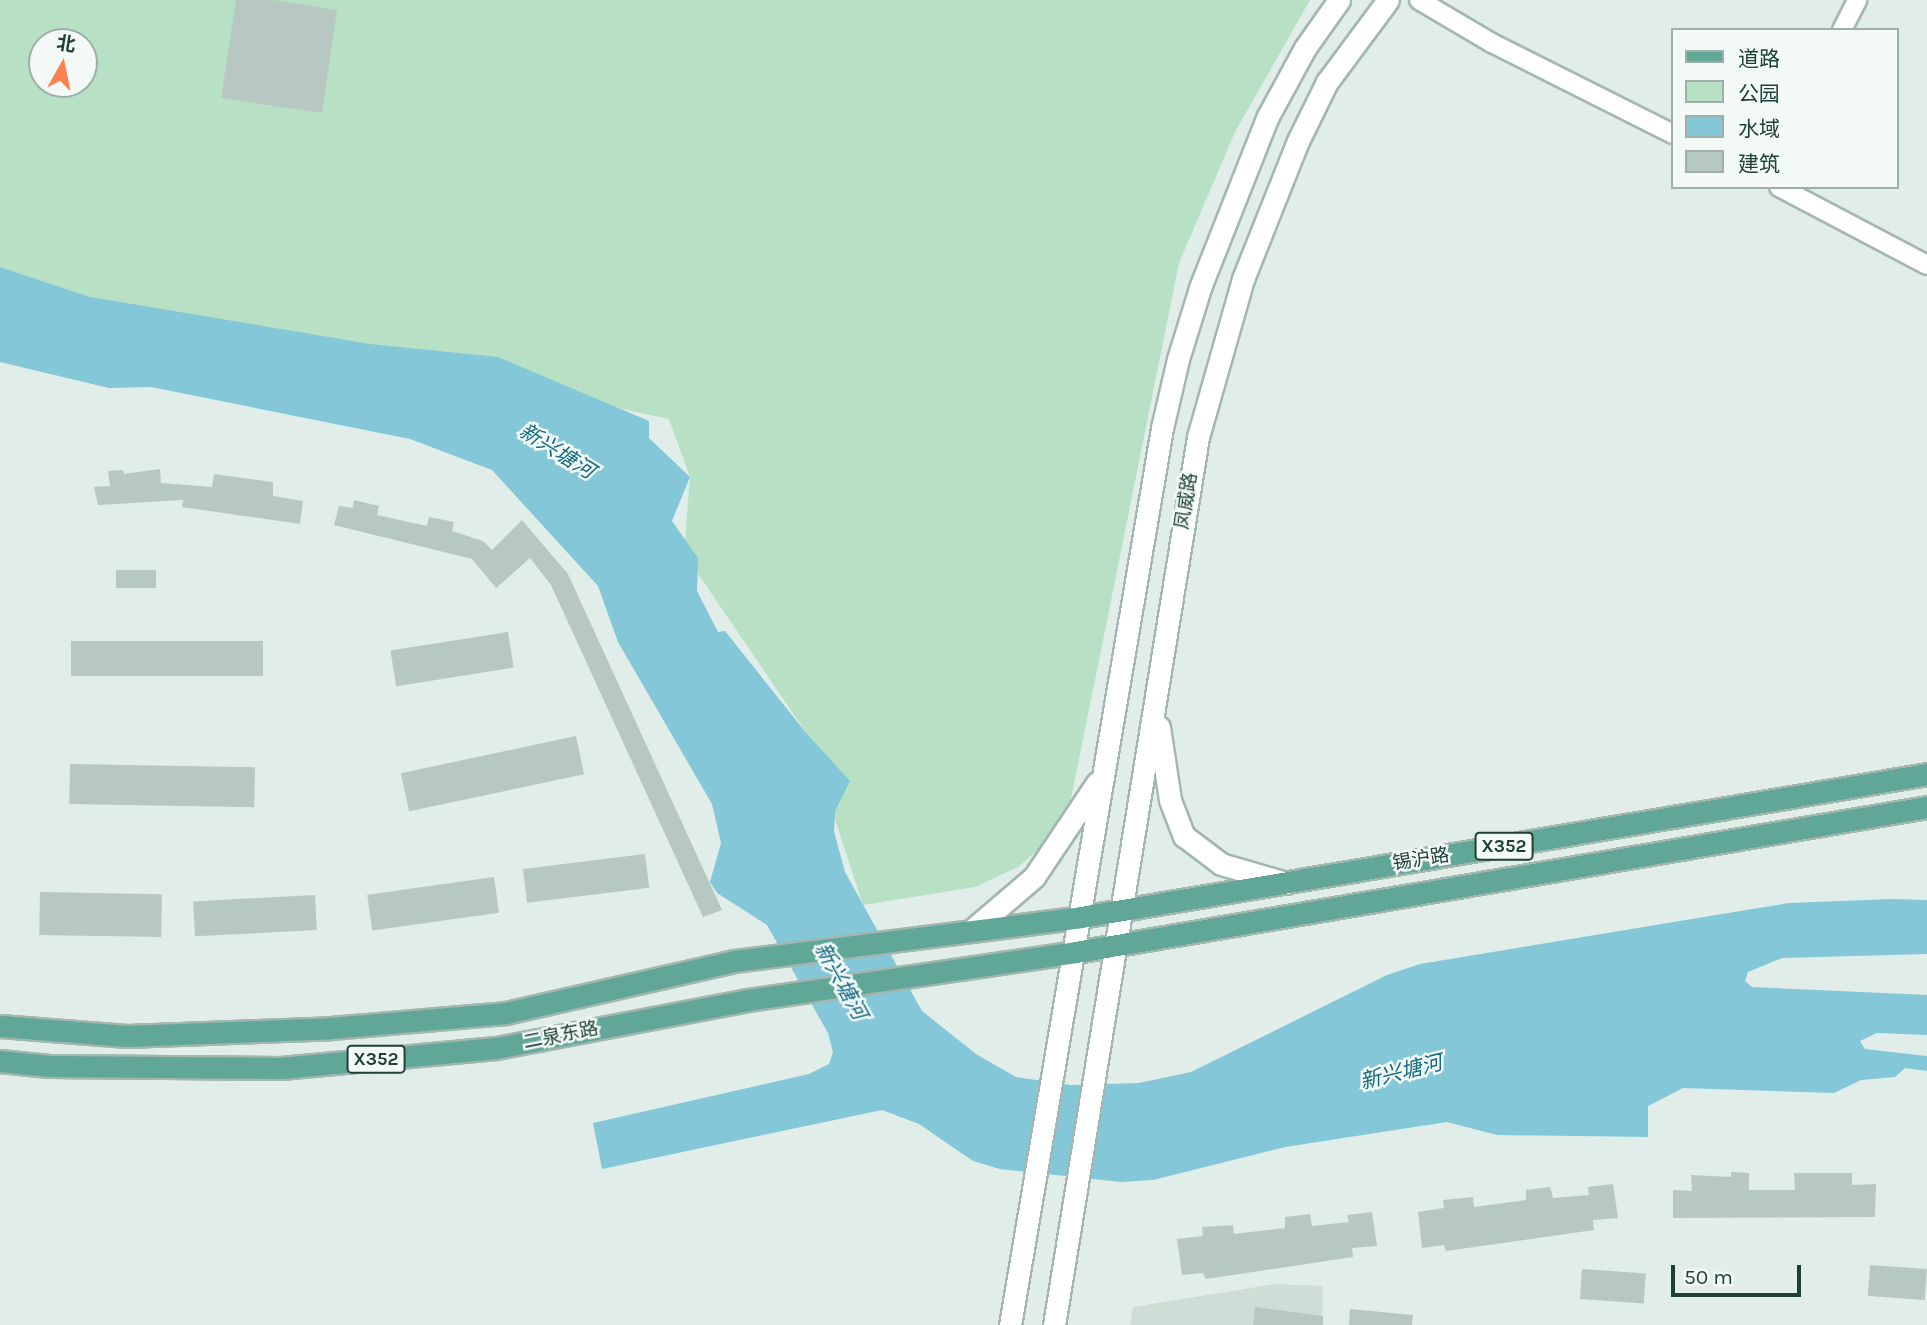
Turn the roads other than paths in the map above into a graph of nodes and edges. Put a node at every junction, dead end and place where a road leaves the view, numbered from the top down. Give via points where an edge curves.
1 (1339, 0) edge
2 (1388, 0) edge
3 (1419, 0) edge
4 (1857, 0) edge
5 (1843, 28) edge
6 (1672, 133) edge
7 (1783, 189) edge
8 (1927, 265) edge
9 (1155, 706) junction
10 (1106, 766) junction
11 (1927, 774) edge
12 (1927, 807) edge
13 (1286, 883) junction
14 (1124, 910) junction
15 (1081, 917) junction
16 (972, 930) junction
17 (1118, 944) junction
18 (1076, 952) junction
19 (0, 1026) edge
20 (0, 1061) edge
21 (1010, 1325) edge
22 (1054, 1325) edge

1 - 10 main road, 凤威路 via 1305,48 1267,118 1210,261 1178,359 1162,428
2 - 9 main road, 凤威路 via 1327,82 1297,143 1243,279 1198,437
3 - 6 street via 1490,42
4 - 5 street
7 - 8 street
9 - 13 main road via 1170,800 1184,836 1221,864
9 - 14 main road, 凤威路
10 - 15 main road, 凤威路
10 - 16 main road via 1086,806 1034,877
11 - 13 main road, 锡沪路 / X352
12 - 17 main road, 锡沪路 / X352
13 - 14 main road, 锡沪路 / X352
14 - 15 main road, 锡沪路 / X352
14 - 17 main road, 凤威路
15 - 16 main road, 二泉东路 / X352
15 - 18 main road, 凤威路
16 - 19 main road, 二泉东路 / X352 via 734,961 506,1013 331,1028 127,1036
17 - 18 main road, 二泉东路 / X352
17 - 22 main road, 凤威路
18 - 20 main road, 二泉东路 / X352 via 747,1000 496,1048 281,1068 49,1066
18 - 21 main road, 凤威路

